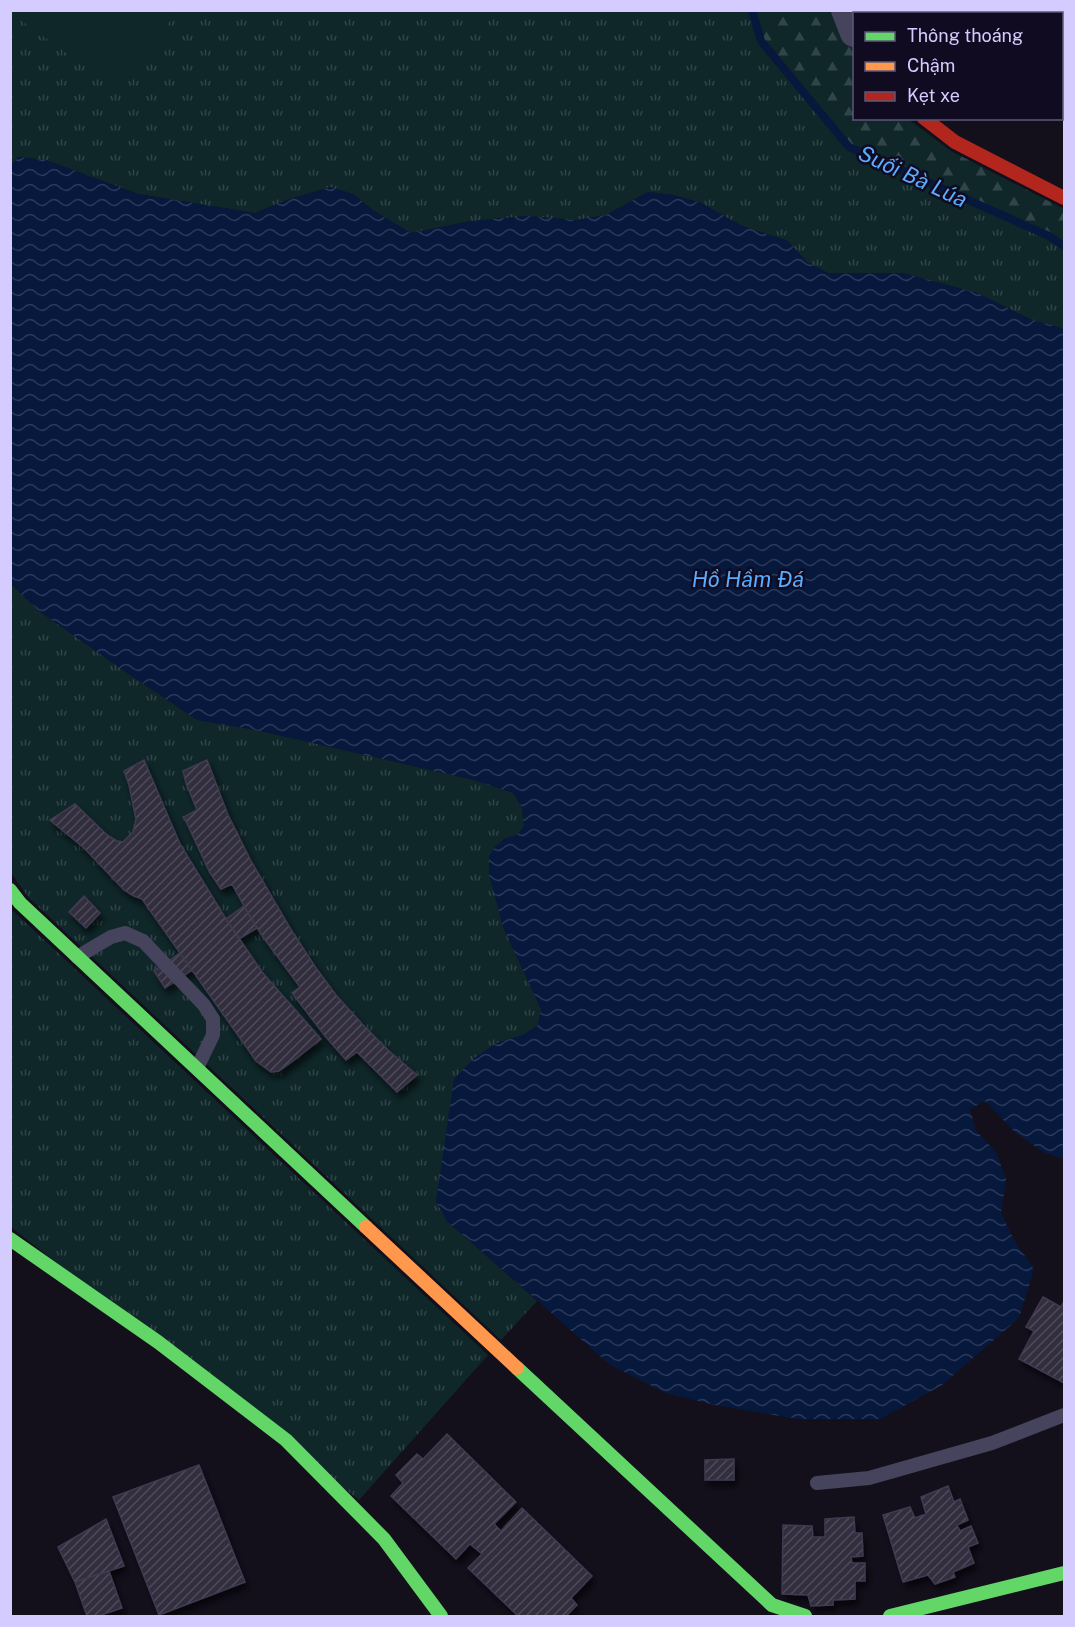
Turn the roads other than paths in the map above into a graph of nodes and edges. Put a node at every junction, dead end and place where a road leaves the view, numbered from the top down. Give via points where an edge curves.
1 (845, 10) edge
2 (853, 28) edge
3 (927, 120) edge
4 (1065, 198) edge
5 (10, 890) edge
6 (77, 957) junction
7 (196, 1069) junction
8 (10, 1239) edge
9 (1065, 1415) edge
10 (817, 1483) dead end
11 (1065, 1574) edge
12 (441, 1617) edge
13 (805, 1617) edge
14 (890, 1617) edge

1 - 2 street
3 - 4 street via 955,141
5 - 6 street
6 - 7 street
6 - 7 lane via 125,933 143,941 213,1019 213,1035
7 - 13 street via 736,1573 772,1605
8 - 12 street via 158,1342 286,1440 384,1539
9 - 10 lane via 992,1443 869,1478
11 - 14 street

